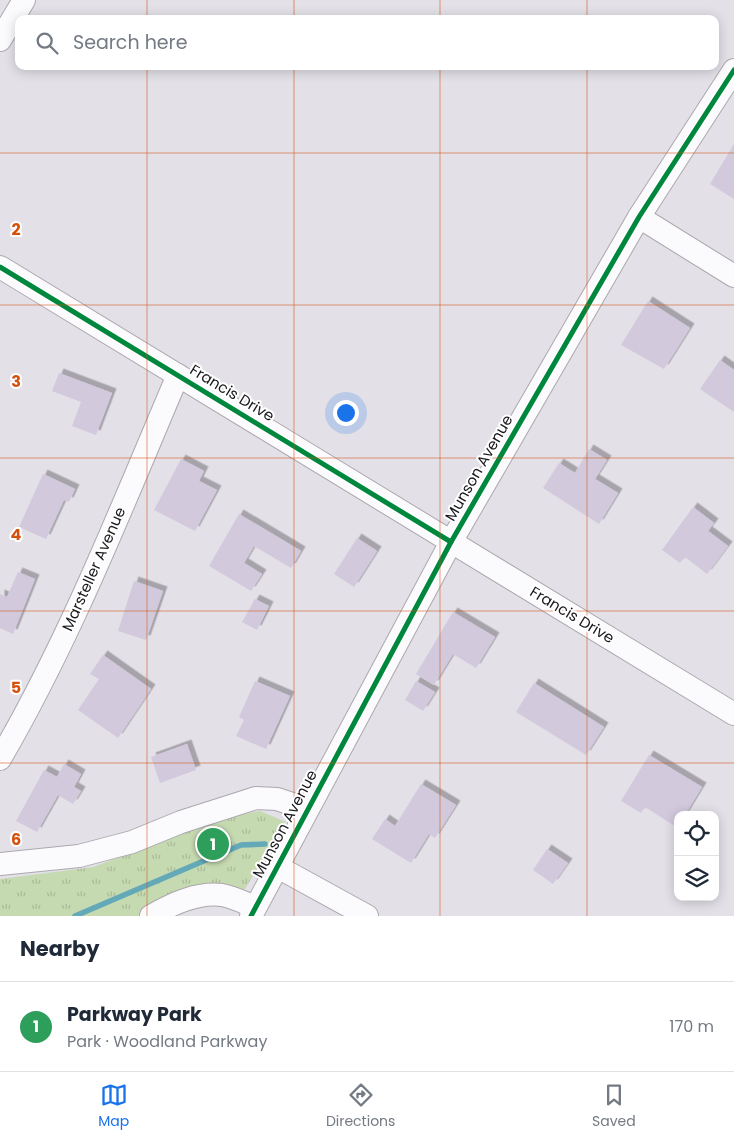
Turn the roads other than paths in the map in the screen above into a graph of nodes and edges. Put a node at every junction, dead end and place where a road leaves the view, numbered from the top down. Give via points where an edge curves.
1 (24, 0) edge
2 (0, 40) edge
3 (734, 70) edge
4 (639, 217) junction
5 (0, 267) edge
6 (734, 276) edge
7 (178, 375) junction
8 (451, 542) junction
9 (734, 714) edge
10 (0, 759) edge
11 (307, 809) junction
12 (0, 864) edge
13 (276, 866) junction
14 (253, 911) edge
15 (151, 916) edge
16 (367, 916) edge

1 - 2 street
3 - 4 street, Munson Avenue
4 - 6 street
4 - 8 street, Munson Avenue
5 - 7 street, Francis Drive
7 - 8 street, Francis Drive
7 - 10 street, Marsteller Avenue via 68,627 33,702
8 - 9 street, Francis Drive
8 - 11 street, Munson Avenue
11 - 12 street via 276,799 256,798 132,842 88,854
11 - 13 street, Munson Avenue
13 - 14 street, Munson Avenue
13 - 16 street
14 - 15 street via 223,895 202,895

